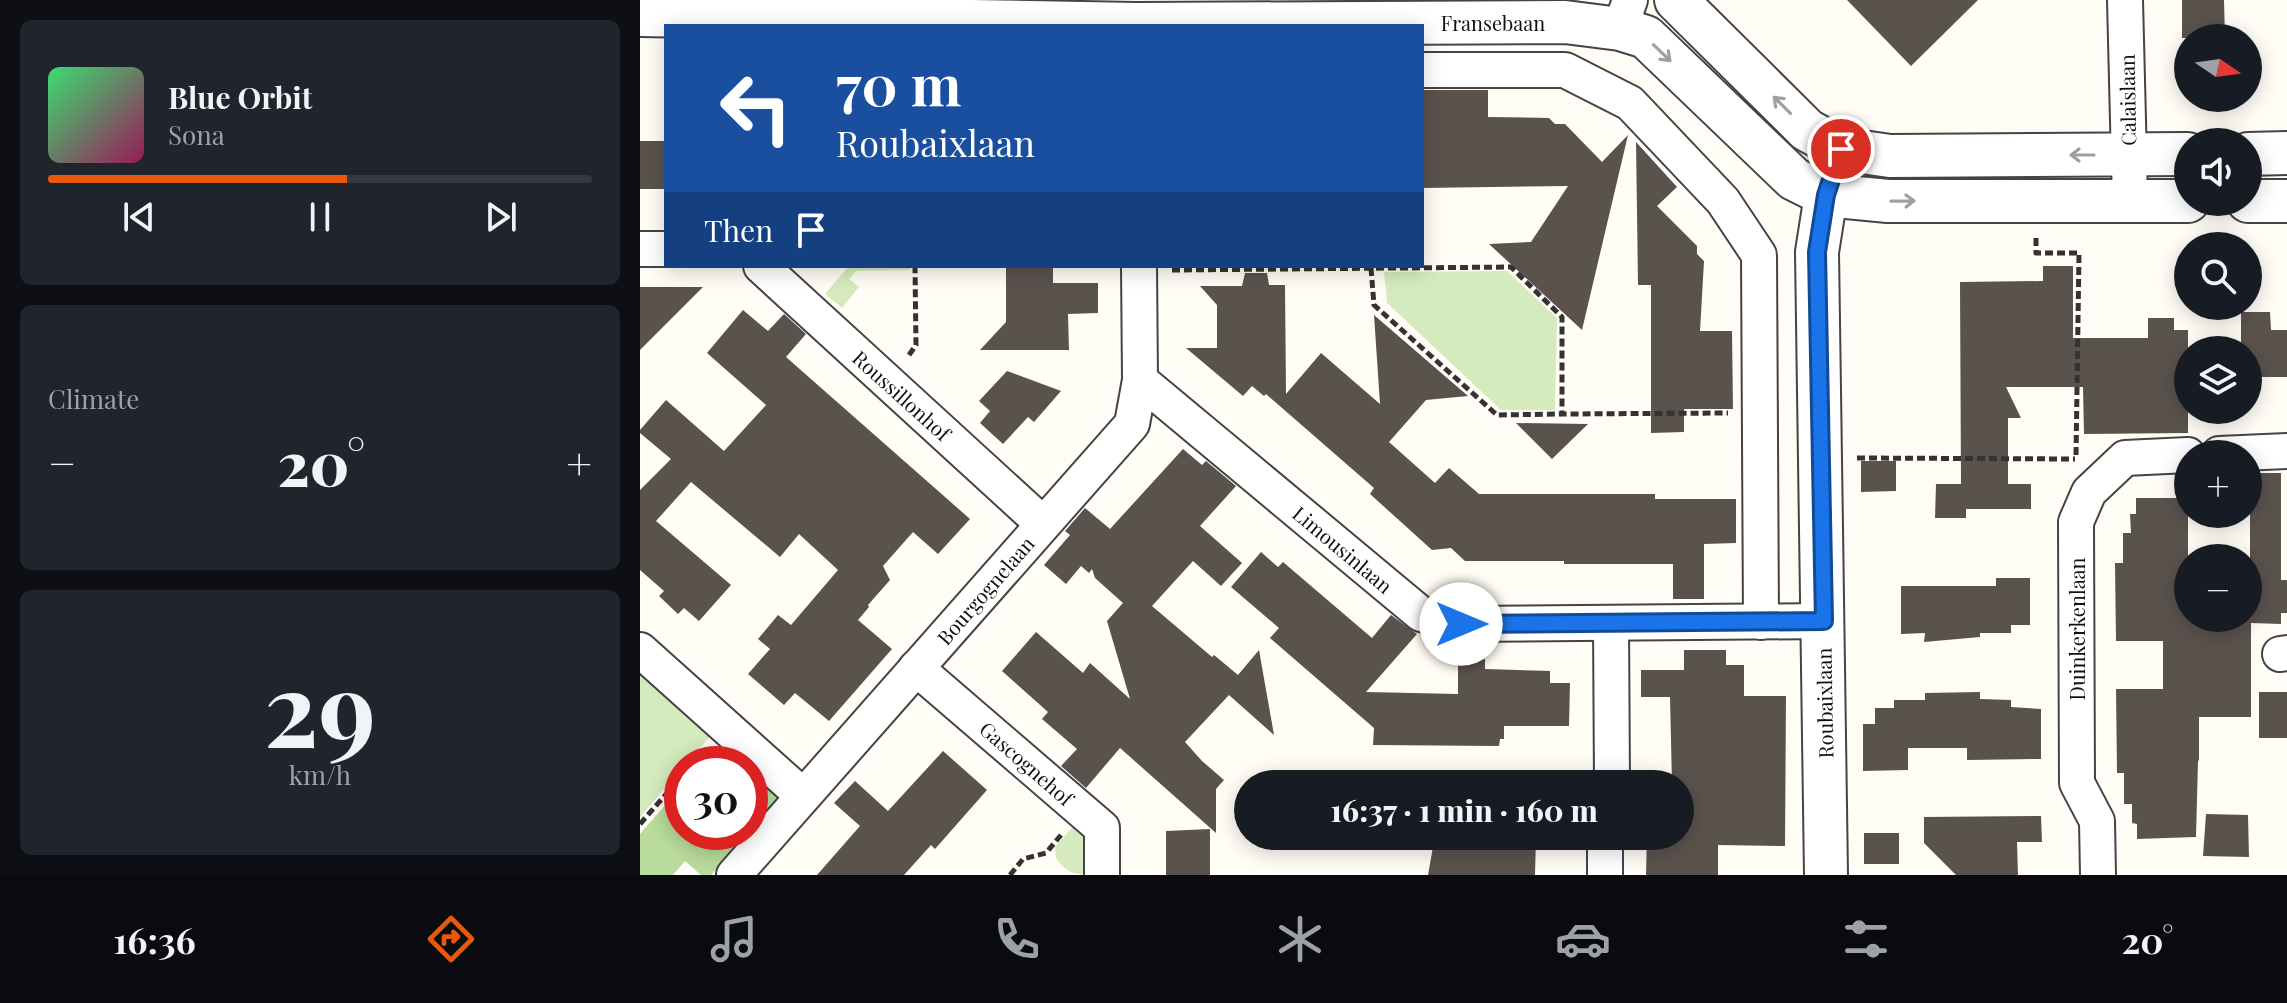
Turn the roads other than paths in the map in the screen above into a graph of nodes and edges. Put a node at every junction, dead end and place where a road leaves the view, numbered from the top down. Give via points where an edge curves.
1 (1676, 0) edge
2 (2125, 0) edge
3 (1625, 14) edge
4 (640, 15) edge
5 (1136, 17) edge
6 (1424, 70) edge
7 (1841, 149) junction
8 (2287, 153) edge
9 (2174, 154) edge
10 (2262, 154) edge
11 (2129, 155) junction
12 (1826, 195) junction
13 (2130, 201) junction
14 (2174, 201) edge
15 (2262, 201) edge
16 (2287, 201) edge
17 (640, 249) edge
18 (664, 249) edge
19 (763, 268) edge
20 (1139, 268) edge
21 (1140, 380) junction
22 (2287, 451) edge
23 (2262, 452) edge
24 (2174, 456) edge
25 (1043, 524) junction
26 (1824, 621) junction
27 (1761, 622) junction
28 (1611, 623) junction
29 (640, 650) edge
30 (916, 668) junction
31 (1612, 770) edge
32 (803, 796) junction
33 (1605, 850) edge
34 (734, 875) edge
35 (1102, 875) edge
36 (1605, 875) edge
37 (1826, 875) edge
38 (2098, 875) edge

7 -> 1 street via 1807,130
2 - 11 street, Calaislaan
3 - 5 street, Fransebaan via 1565,22
3 -> 12 street, Fransebaan via 1794,179
4 - 5 street, Fransebaan
6 - 27 street via 1565,70 1630,103 1723,201 1759,255
11 -> 7 street via 1890,156
7 - 12 street, Roubaixlaan
8 - 10 street
9 - 11 street
11 - 13 street, Calaislaan
12 -> 13 street, Fransebaan via 1888,201
12 - 26 street, Roubaixlaan via 1817,252
13 - 14 street, Fransebaan
15 - 16 street
17 - 18 street
19 - 25 street, Roussillonhof
20 - 21 street, Bourgognelaan
21 - 25 street, Bourgognelaan via 1132,424
21 - 28 street, Limousinlaan via 1421,614 1461,624
22 - 23 street
24 - 38 street, Duinkerkenlaan via 2125,458 2089,492 2076,522 2077,783 2097,821
25 - 30 street, Bourgognelaan
26 - 27 street, Limousinlaan
26 - 37 street, Roubaixlaan
27 - 28 street, Limousinlaan
28 - 31 street
29 - 32 street
30 - 32 street, Bourgognelaan
30 - 35 street, Gascognehof via 1102,828
32 - 34 street, Bourgognelaan
33 - 36 street

